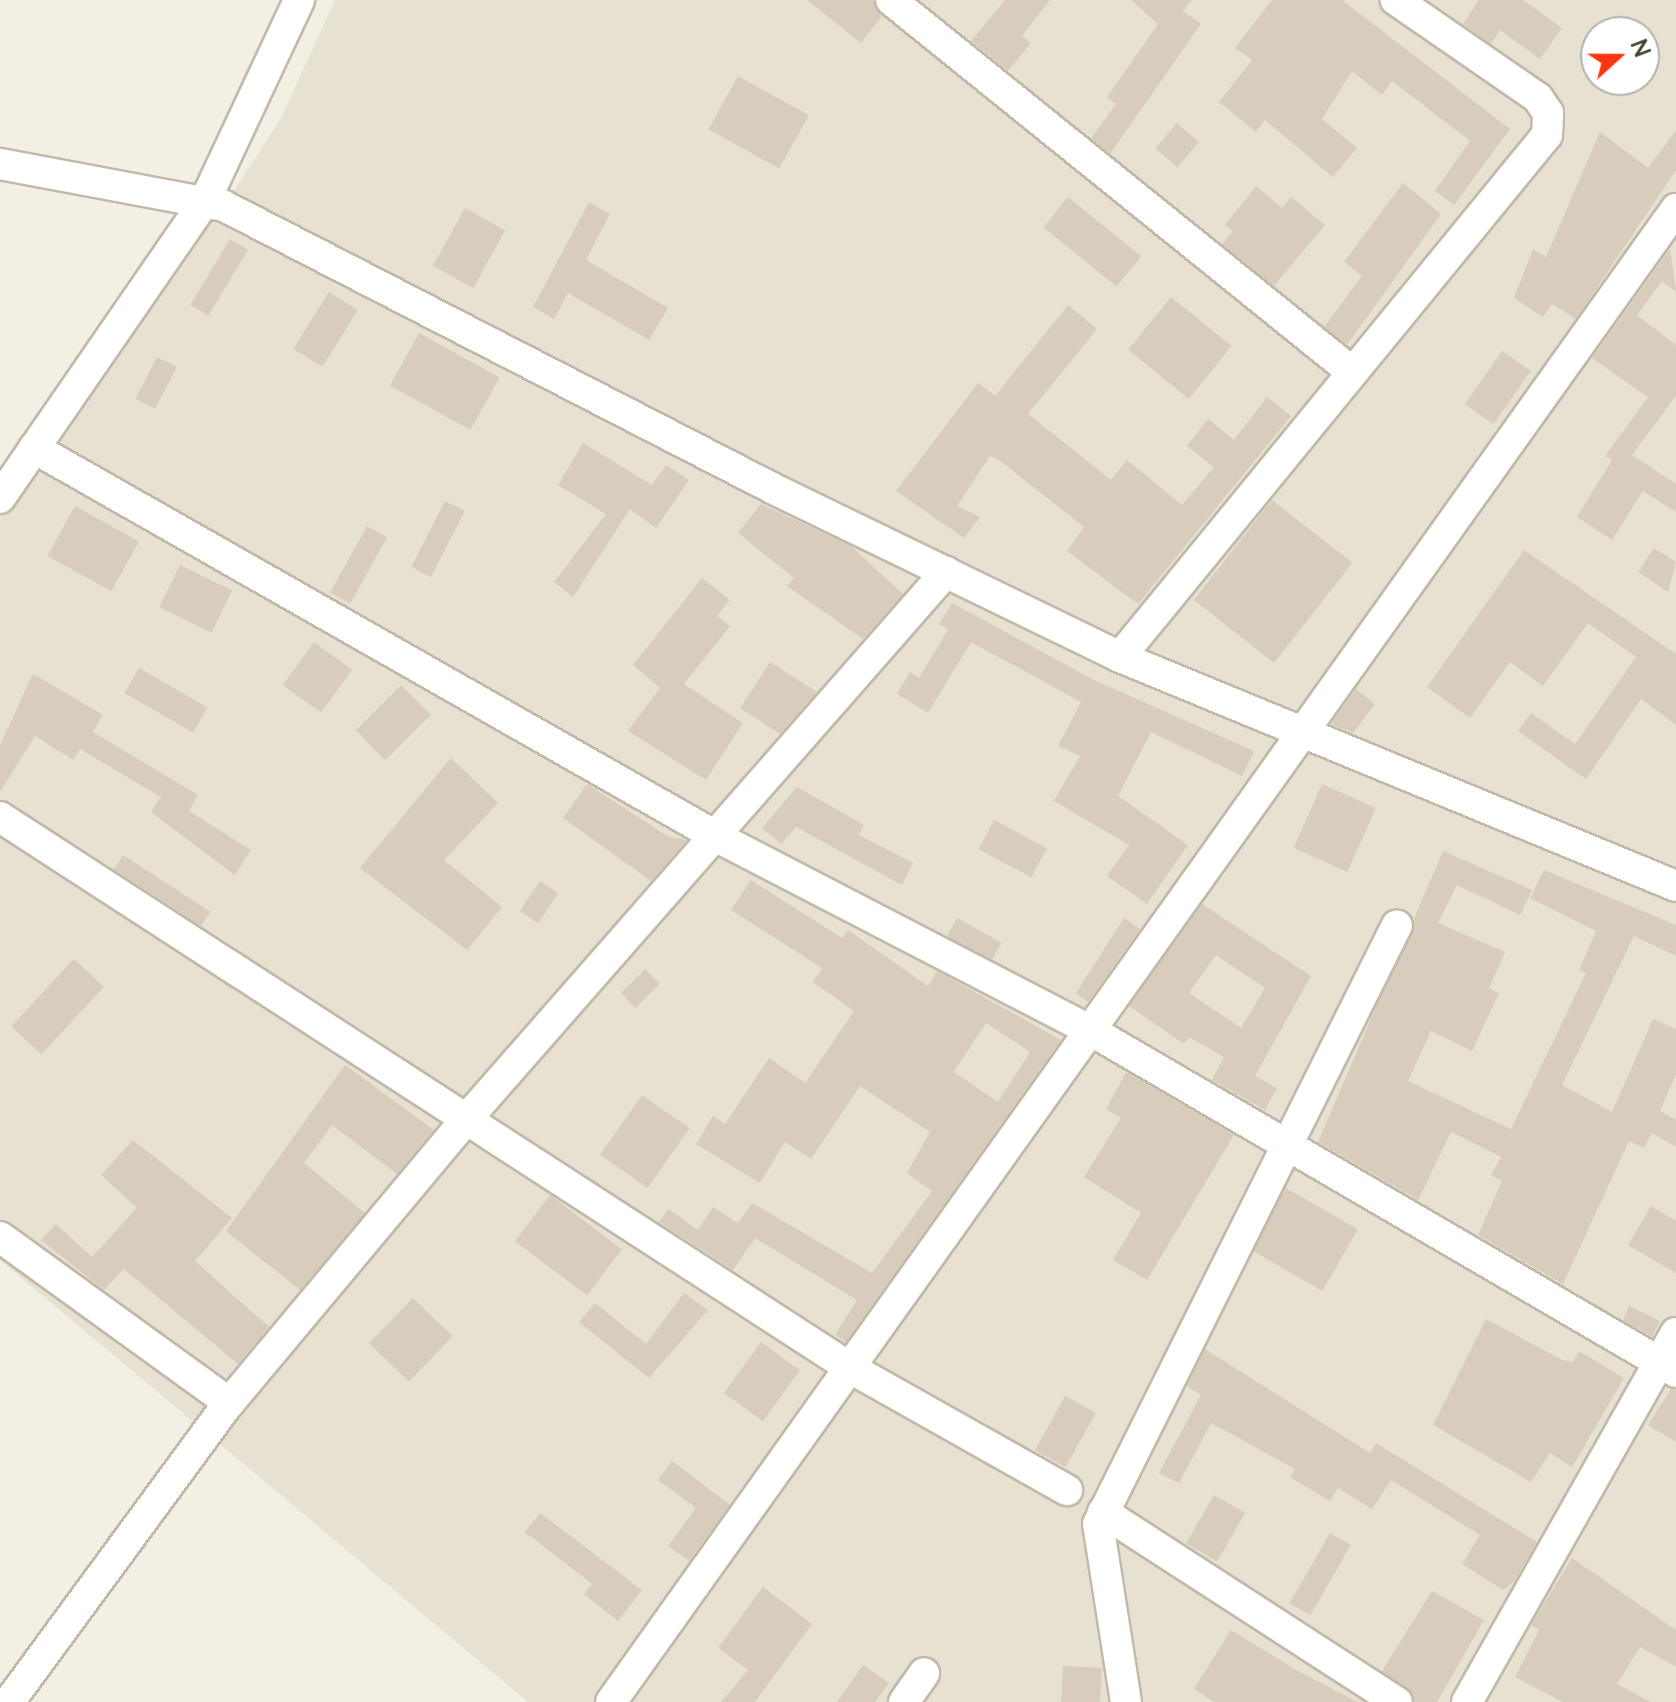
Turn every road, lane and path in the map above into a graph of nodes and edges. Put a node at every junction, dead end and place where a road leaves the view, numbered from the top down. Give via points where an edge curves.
1 (299, 0) edge
2 (891, 0) edge
3 (1396, 0) edge
4 (0, 164) edge
5 (205, 201) junction
6 (1673, 220) edge
7 (1352, 372) junction
8 (34, 448) junction
9 (0, 498) edge
10 (946, 572) junction
11 (1120, 657) junction
12 (1296, 735) junction
13 (0, 817) edge
14 (719, 838) junction
15 (1676, 886) edge
16 (1397, 925) dead end
17 (1095, 1033) junction
18 (463, 1123) junction
19 (1289, 1146) junction
20 (0, 1237) edge
21 (1676, 1333) edge
22 (1668, 1367) edge
23 (852, 1369) junction
24 (229, 1403) junction
25 (1067, 1490) dead end
26 (1103, 1512) junction
27 (924, 1673) dead end
28 (9, 1702) edge
29 (612, 1702) edge
30 (904, 1702) edge
31 (1126, 1702) edge
32 (1397, 1702) edge
33 (1467, 1702) edge

1 - 5 street
2 - 7 street
3 - 7 street via 1538,98 1548,113 1547,135
4 - 5 street
5 - 8 street
5 - 10 street
6 - 12 street
7 - 11 street
8 - 9 street
8 - 14 street
10 - 11 street
10 - 14 street
11 - 12 street
12 - 15 street
12 - 17 street
13 - 18 street
14 - 17 street
14 - 18 street
16 - 19 street
17 - 19 street
17 - 23 street
18 - 23 street
18 - 24 street
19 - 22 street
19 - 26 street via 1232,1244
20 - 24 street
21 - 22 street
22 - 33 street
23 - 25 street
23 - 29 street
24 - 28 street
26 - 31 street via 1097,1540
26 - 32 street
27 - 30 street

